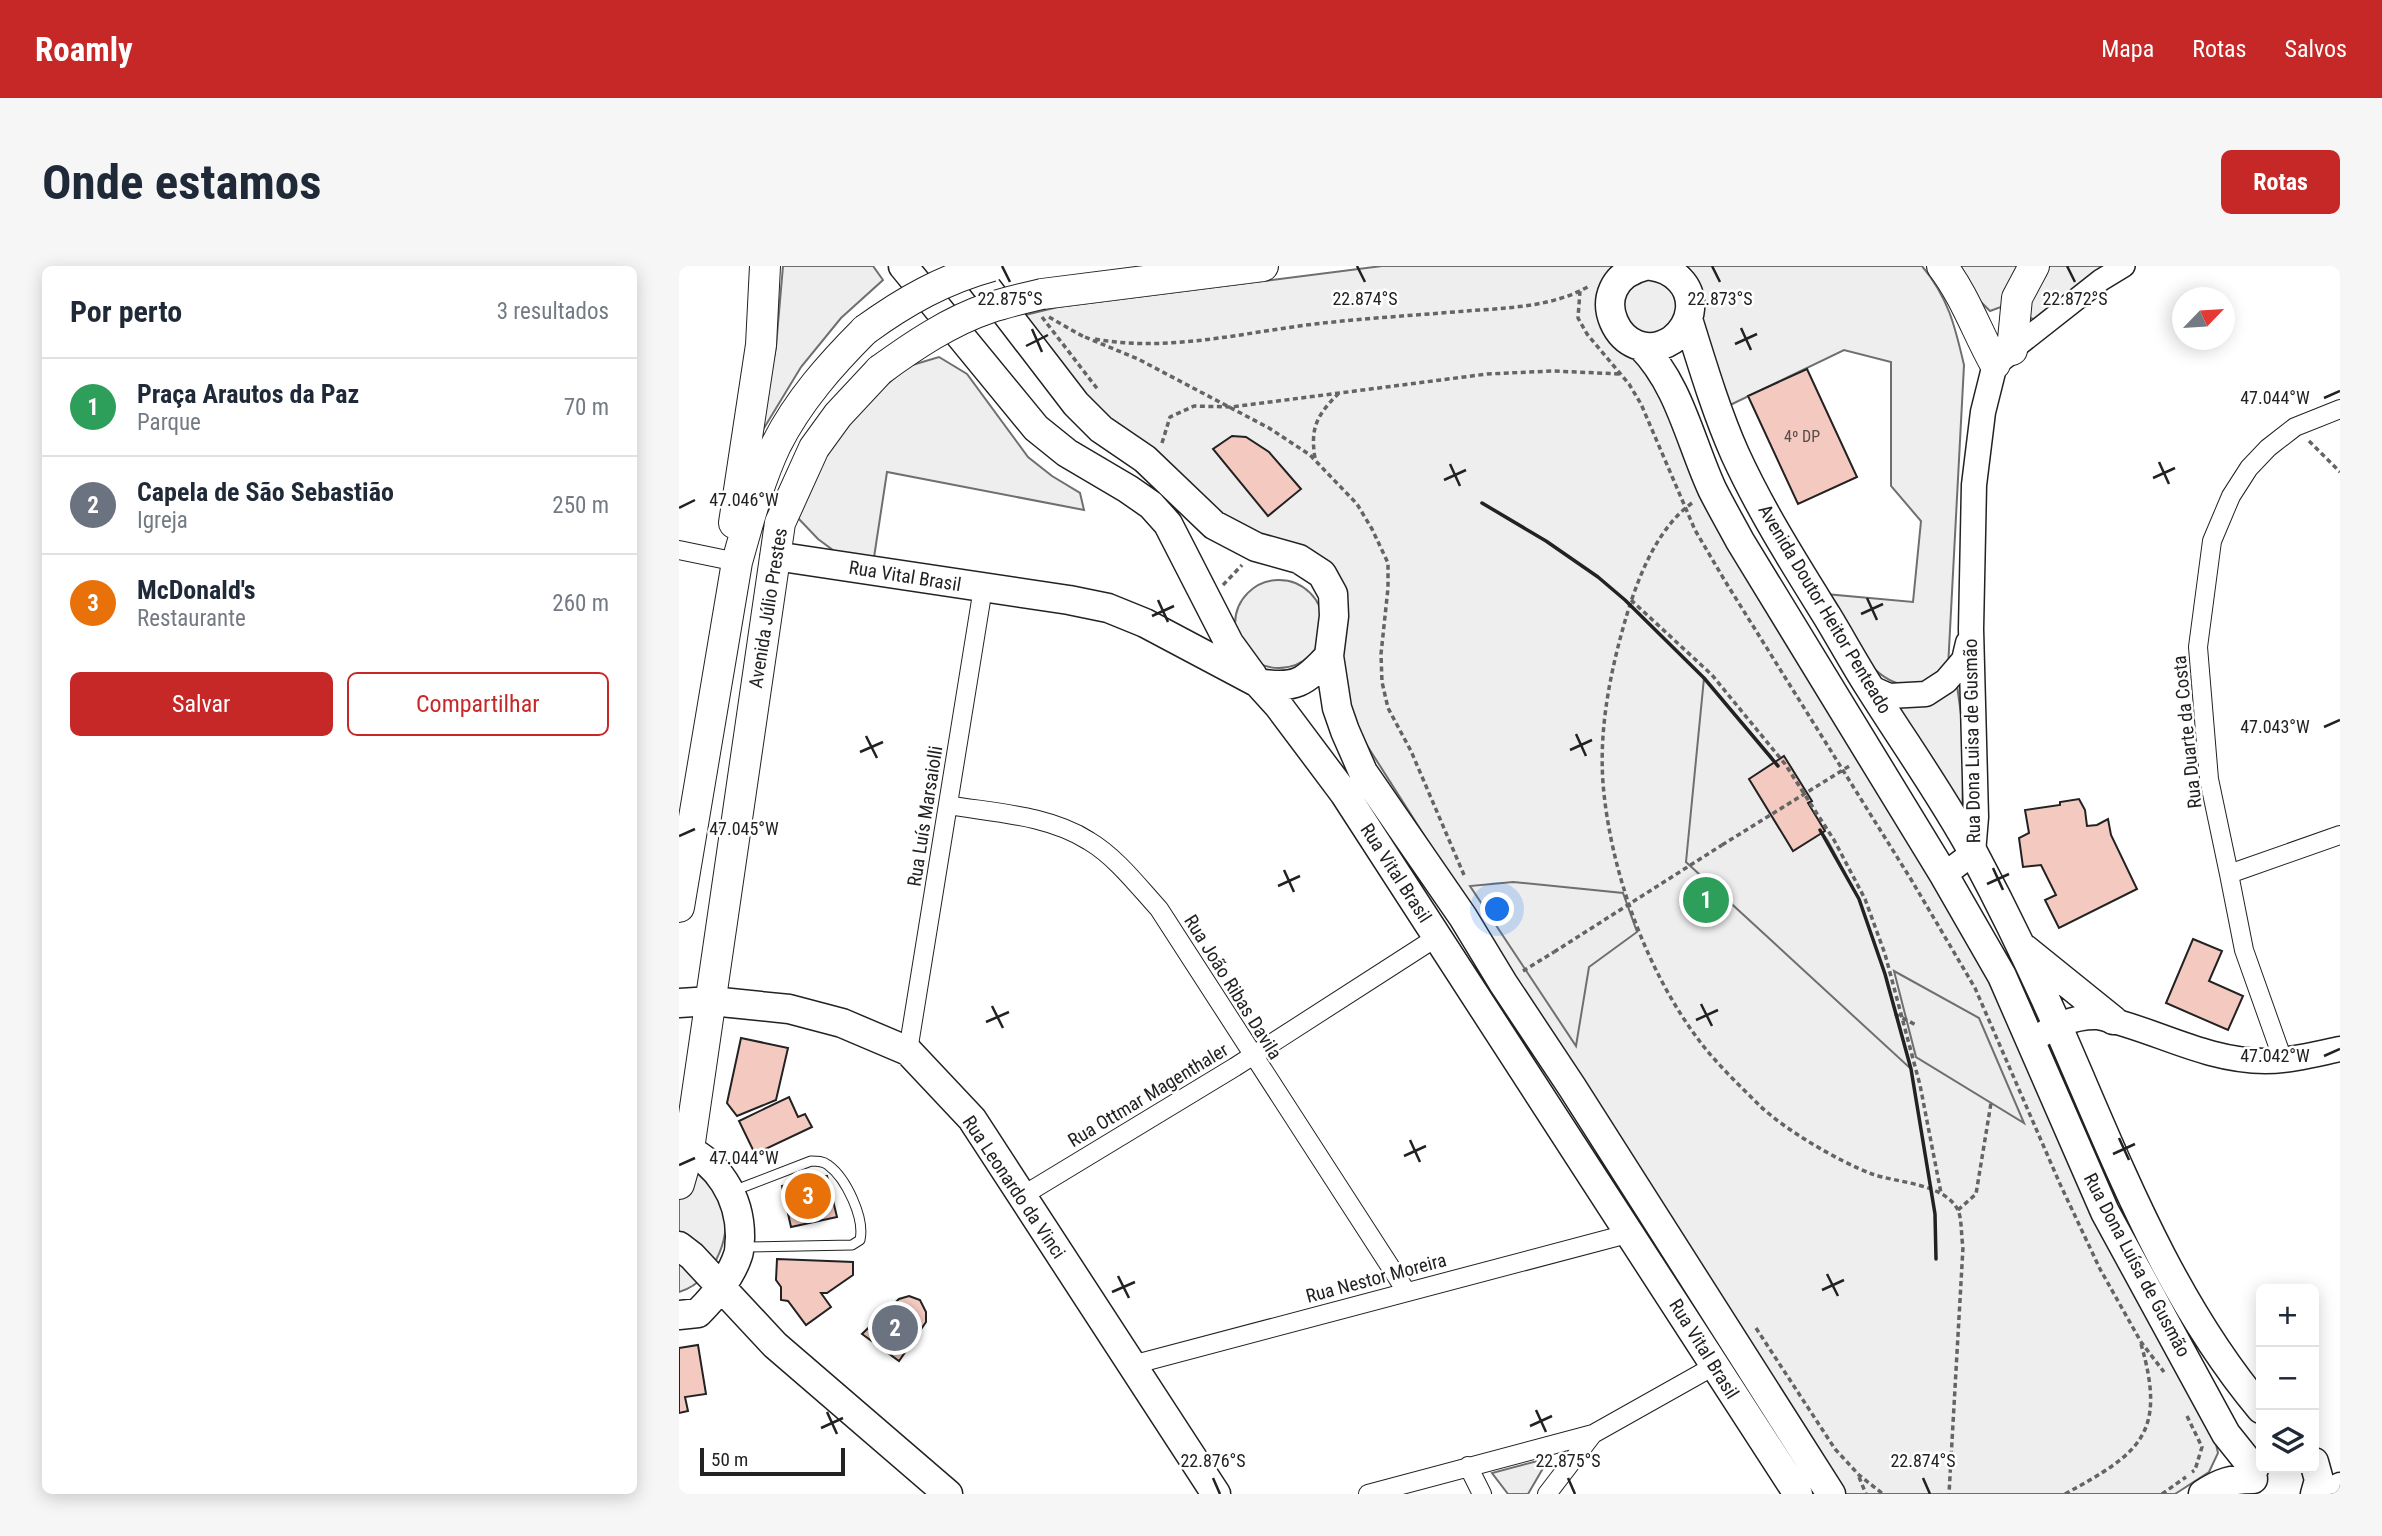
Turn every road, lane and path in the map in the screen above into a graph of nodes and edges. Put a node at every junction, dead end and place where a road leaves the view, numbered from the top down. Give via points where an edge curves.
1 (765, 266) edge
2 (903, 266) edge
3 (970, 266) edge
4 (992, 266) edge
5 (1263, 266) edge
6 (1651, 266) edge
7 (1942, 266) edge
8 (2034, 266) edge
9 (2124, 266) edge
10 (1622, 272) edge
11 (1683, 276) edge
12 (1580, 292) junction
13 (1041, 305) junction
14 (1688, 319) junction
15 (1640, 346) junction
16 (2004, 357) junction
17 (1620, 374) junction
18 (1340, 393) junction
19 (1103, 397) dead end
20 (1231, 407) dead end
21 (2340, 409) edge
22 (2295, 427) junction
23 (1151, 437) dead end
24 (1161, 444) dead end
25 (1315, 460) dead end
26 (2340, 472) edge
27 (1713, 489) junction
28 (1685, 508) junction
29 (1257, 547) junction
30 (679, 550) edge
31 (775, 556) junction
32 (737, 562) junction
33 (983, 588) junction
34 (1206, 595) junction
35 (1632, 600) junction
36 (1971, 629) junction
37 (1329, 656) junction
38 (1258, 683) junction
39 (1869, 687) junction
40 (1871, 754) junction
41 (1842, 770) junction
42 (1805, 795) junction
43 (948, 805) junction
44 (2340, 835) edge
45 (1973, 853) junction
46 (1944, 874) junction
47 (2229, 874) junction
48 (679, 907) edge
49 (1437, 937) junction
50 (2021, 946) junction
51 (1554, 952) dead end
52 (711, 1001) junction
53 (679, 1003) edge
54 (1895, 1014) dead end
55 (1902, 1017) junction
56 (2113, 1020) junction
57 (1916, 1025) dead end
58 (2057, 1025) junction
59 (2031, 1041) junction
60 (2340, 1049) edge
61 (908, 1051) junction
62 (1252, 1056) junction
63 (2283, 1060) junction
64 (1991, 1103) dead end
65 (684, 1147) edge
66 (679, 1184) edge
67 (731, 1192) junction
68 (1941, 1194) junction
69 (1022, 1196) junction
70 (1958, 1210) junction
71 (1631, 1233) junction
72 (679, 1246) edge
73 (739, 1250) junction
74 (720, 1287) junction
75 (1406, 1291) junction
76 (689, 1314) edge
77 (2141, 1342) junction
78 (775, 1346) junction
79 (1132, 1365) junction
80 (1714, 1366) junction
81 (2168, 1378) dead end
82 (2256, 1403) edge
83 (2186, 1414) dead end
84 (1593, 1434) junction
85 (1468, 1465) junction
86 (2257, 1475) edge
87 (1794, 1492) edge
88 (949, 1494) edge
89 (1216, 1494) edge
90 (1367, 1494) edge
91 (1482, 1494) edge
92 (1547, 1494) edge
93 (1832, 1494) edge
94 (1866, 1494) edge
95 (1883, 1494) edge
96 (1949, 1494) edge
97 (2065, 1494) edge
98 (2162, 1494) edge
99 (2203, 1494) edge

1 - 32 highway via 761,345 733,530
2 - 34 main road via 1036,428 1067,453 1151,505 1168,524
3 - 29 main road via 1076,404 1101,429 1145,459 1214,525
4 - 32 highway, Avenida Júlio Prestes, bridge via 932,287 897,307 865,330 806,396 776,445
5 - 13 highway, Avenida Júlio Prestes
6 - 11 main road
7 - 16 highway via 1978,335
8 - 16 highway via 2017,298
9 - 16 street
10 - 12 path
10 - 15 main road, Avenida Doutor Heitor Penteado via 1609,310 1619,333
11 - 14 main road, Avenida Doutor Heitor Penteado
12 - 13 path via 1520,306 1142,343 1085,337 1057,324
12 - 17 path via 1578,318
13 - 19 path
13 - 31 highway, Avenida Júlio Prestes, bridge via 987,309 934,334 880,370 814,448 780,523
14 - 15 main road via 1674,338 1652,347
14 - 39 main road, Avenida Doutor Heitor Penteado via 1734,452 1794,565
15 - 27 main road, Avenida Doutor Heitor Penteado via 1656,361 1672,391
16 - 36 main road via 1983,412 1974,485
17 - 18 path via 1487,374
17 - 28 path via 1641,404
18 - 20 path
18 - 25 path via 1314,424
21 - 22 street, Rua Duarte da Costa
22 - 26 path
22 - 47 street, Rua Duarte da Costa via 2249,468 2212,541 2198,647 2209,779
23 - 24 path
27 - 28 path
27 - 40 main road, Avenida Doutor Heitor Penteado
28 - 35 path via 1656,547
28 - 41 path via 1725,582
29 - 34 path via 1223,585
29 - 37 main road via 1299,559 1322,573 1333,594
30 - 32 street
31 - 33 main road, Rua Vital Brasil
31 - 52 highway, Avenida Júlio Prestes
32 - 48 highway, Avenida Júlio Prestes
33 - 38 main road, Rua Vital Brasil via 1108,608 1189,644
33 - 43 street, Rua Luís Marsaiolli
34 - 38 main road via 1229,643
35 - 42 path via 1711,675
35 - 68 path via 1606,712 1603,781 1614,853 1657,972 1702,1044 1763,1108 1807,1139 1872,1174
36 - 39 main road via 1964,660 1946,681 1926,694 1889,696
36 - 45 main road, Rua Dona Luisa de Gusmão
37 - 38 main road via 1313,673 1285,688
37 - 93 main road, Rua Vital Brasil via 1337,708 1363,772 1463,917
38 - 49 main road, Rua Vital Brasil via 1344,793
39 - 45 main road, Avenida Doutor Heitor Penteado
40 - 41 path
40 - 46 main road, Avenida Doutor Heitor Penteado
41 - 42 path
41 - 77 path via 1975,988 2094,1257
42 - 51 path, bridge
42 - 55 path via 1865,899
43 - 61 street, Rua Luís Marsaiolli
43 - 62 street, Rua João Ribas Davila via 1053,823 1091,841 1159,909
44 - 47 street
45 - 46 main road
45 - 50 main road, Rua Dona Luísa de Gusmão
46 - 59 main road, Avenida Doutor Heitor Penteado via 2002,976
47 - 63 street, Rua Duarte da Costa via 2244,950
49 - 62 street, Rua Ottmar Magenthaler
49 - 71 main road, Rua Vital Brasil
50 - 56 main road
50 - 58 main road, Rua Dona Luísa de Gusmão
52 - 53 main road, Rua Leonardo da Vinci
52 - 61 main road, Rua Leonardo da Vinci via 802,1012
52 - 65 highway, Avenida Júlio Prestes
54 - 55 path
55 - 57 path
55 - 68 path
56 - 58 main road via 2081,1016
56 - 63 main road via 2224,1057
58 - 59 main road
58 - 82 main road, Rua Dona Luísa de Gusmão via 2167,1269 2195,1318
59 - 86 main road, Rua Dona Luísa de Gusmão via 2105,1212 2226,1434
60 - 63 main road
61 - 69 main road, Rua Leonardo da Vinci via 972,1119
62 - 69 street, Rua Ottmar Magenthaler
62 - 75 street, Rua João Ribas Davila
64 - 70 path via 1976,1194
65 - 66 highway, Avenida Júlio Prestes
65 - 67 main road via 710,1163
67 - 73 main road via 737,1205
67 - 73 lane via 811,1161 821,1162 829,1165 852,1195 863,1230 852,1245
68 - 70 path
69 - 79 main road, Rua Leonardo da Vinci
70 - 96 path via 1963,1247
71 - 75 street, Rua Nestor Moreira
71 - 80 main road, Rua Vital Brasil
72 - 74 main road
73 - 74 main road
73 - 78 main road via 742,1288
74 - 76 main road
74 - 78 main road
75 - 79 street, Rua Nestor Moreira
76 - 78 main road via 728,1321
77 - 81 path
77 - 97 path via 2151,1377 2145,1431 2131,1451
78 - 88 main road
79 - 89 main road, Rua Leonardo da Vinci
80 - 84 street
80 - 87 main road, Rua Vital Brasil
83 - 98 path via 2202,1447 2195,1470
84 - 85 street
84 - 92 street
85 - 90 street
85 - 91 street
86 - 99 main road via 2221,1482
94 - 95 path via 1859,1475

